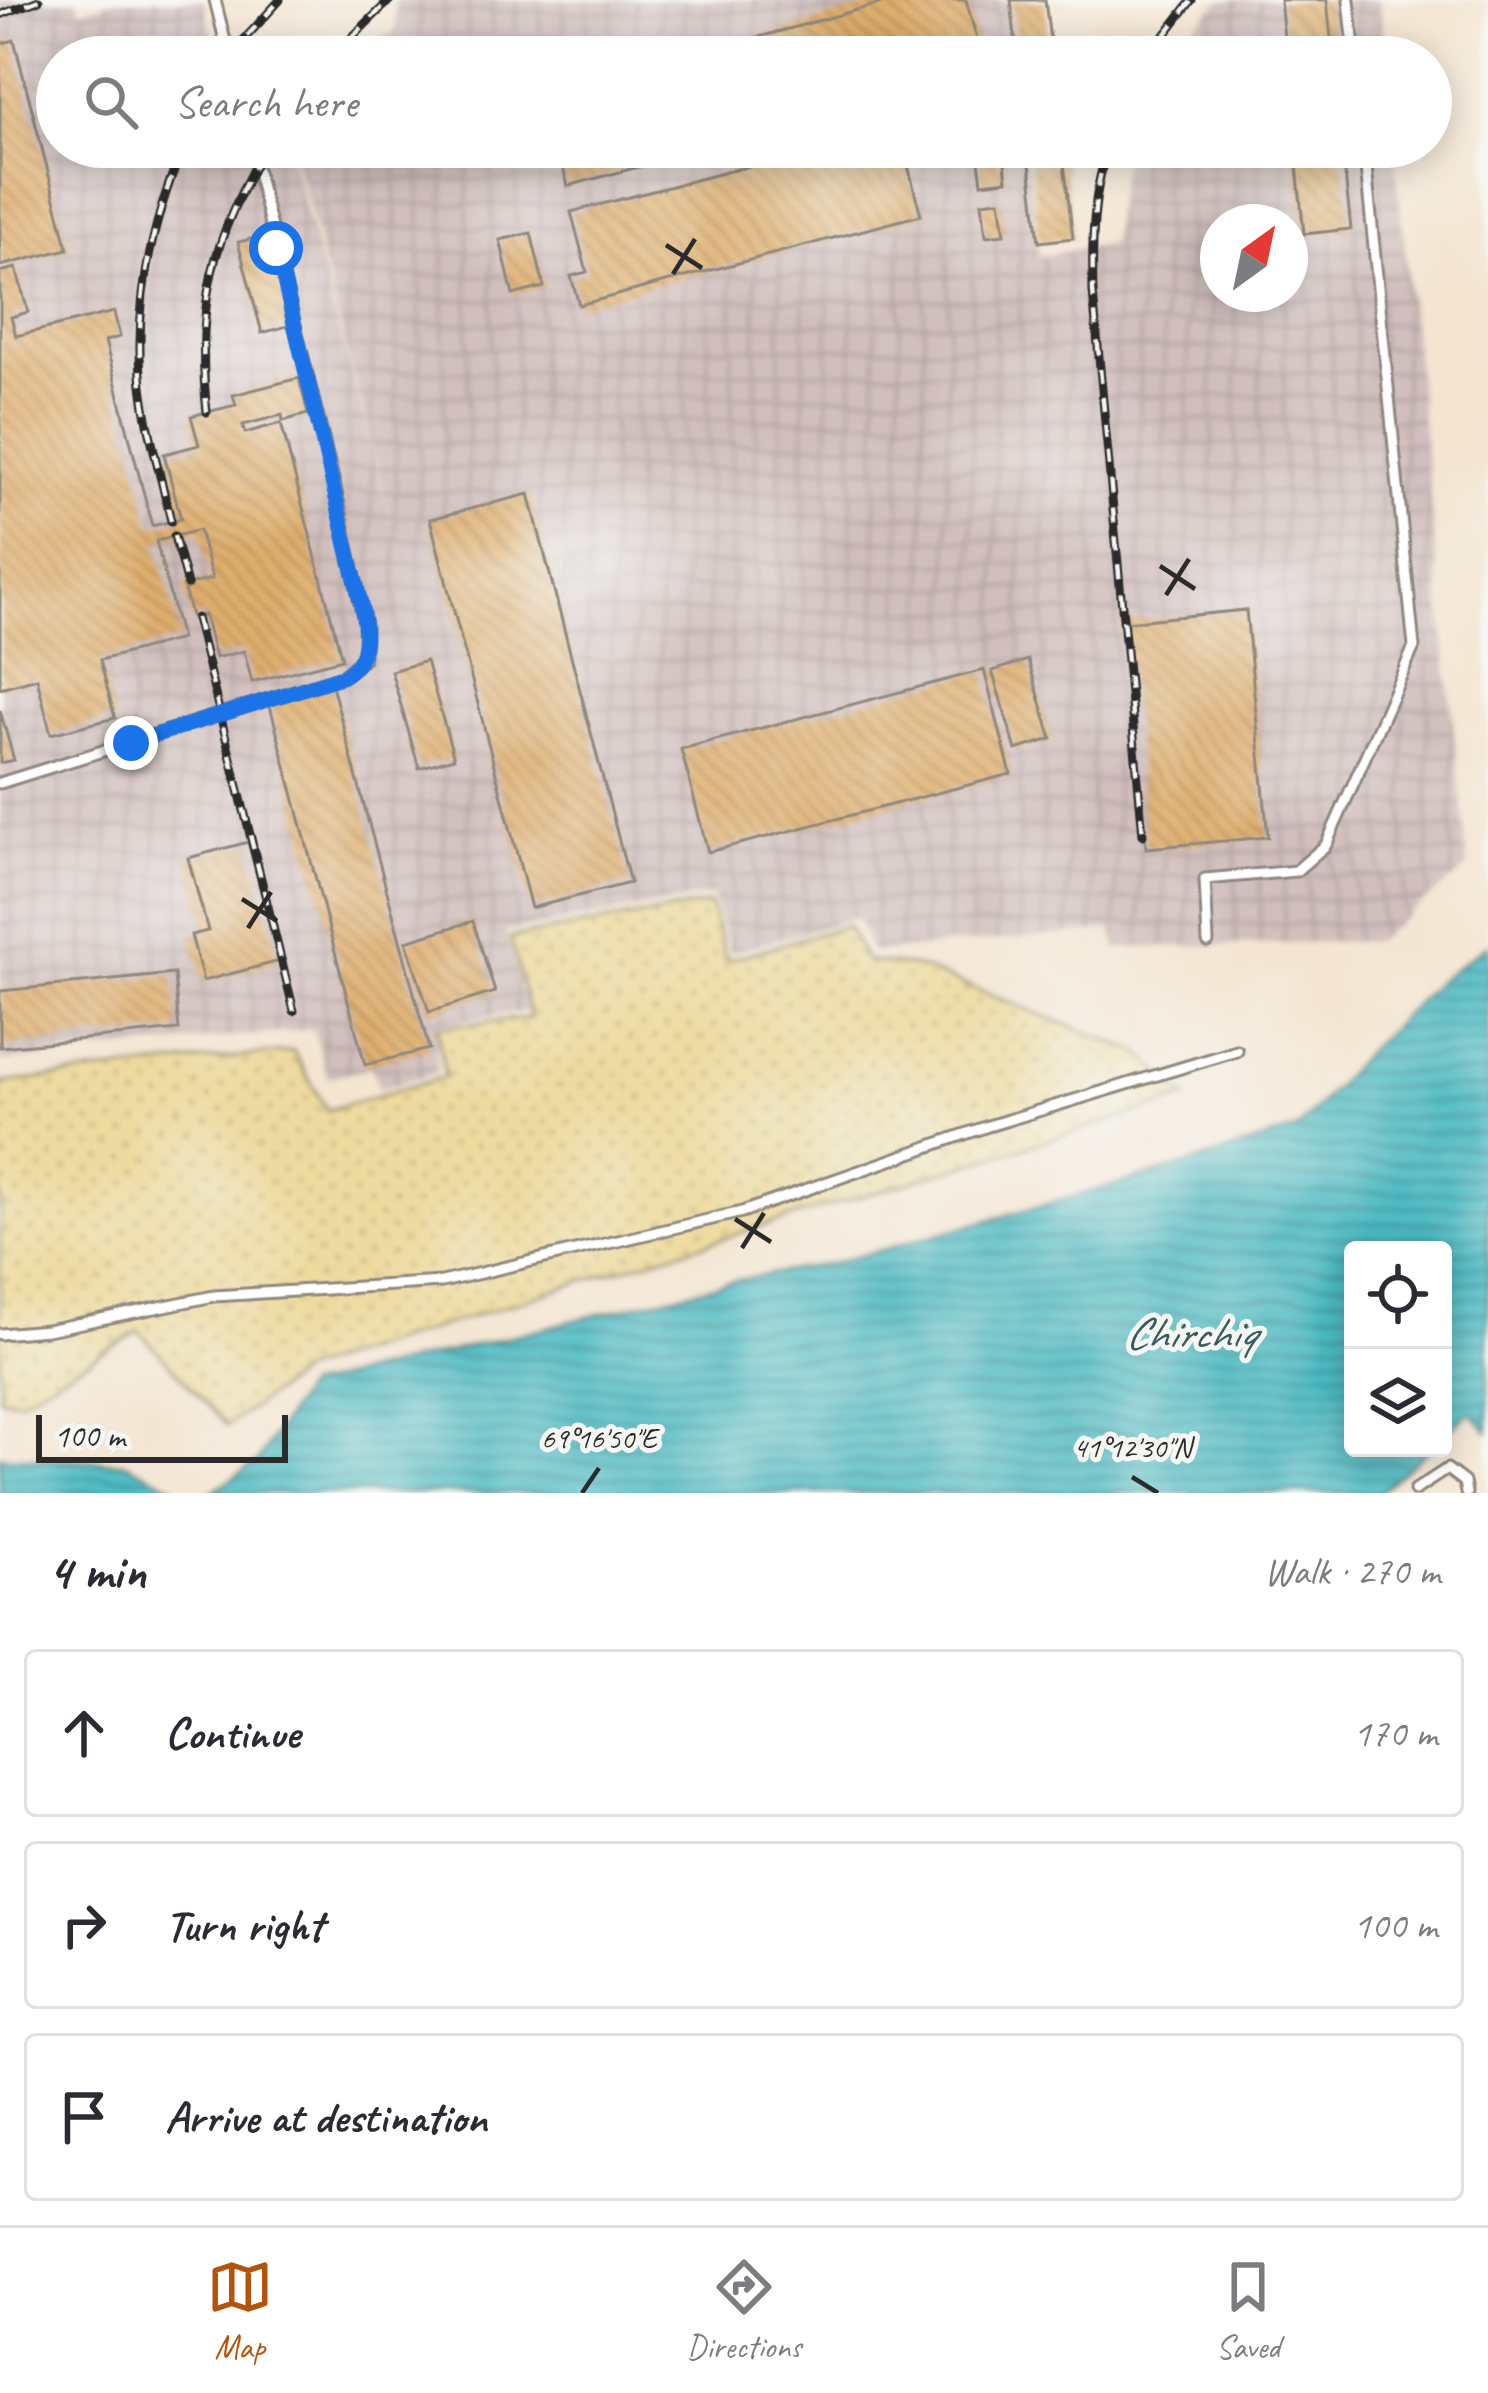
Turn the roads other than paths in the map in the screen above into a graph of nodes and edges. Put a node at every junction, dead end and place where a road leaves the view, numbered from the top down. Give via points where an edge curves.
1 (215, 0) edge
2 (1349, 0) edge
3 (224, 36) edge
4 (1353, 36) edge
5 (256, 168) edge
6 (1366, 168) edge
7 (0, 784) edge
8 (1208, 942) dead end
9 (1237, 1051) dead end
10 (0, 1334) edge
11 (1414, 1490) dead end
12 (1466, 1493) edge

1 - 3 lane
2 - 4 lane
5 - 7 lane via 337,495 365,625 363,659 343,676
6 - 8 lane via 1414,647 1326,845 1296,871 1205,879
9 - 10 lane via 742,1212 512,1266 442,1282 214,1295
11 - 12 lane via 1447,1469

